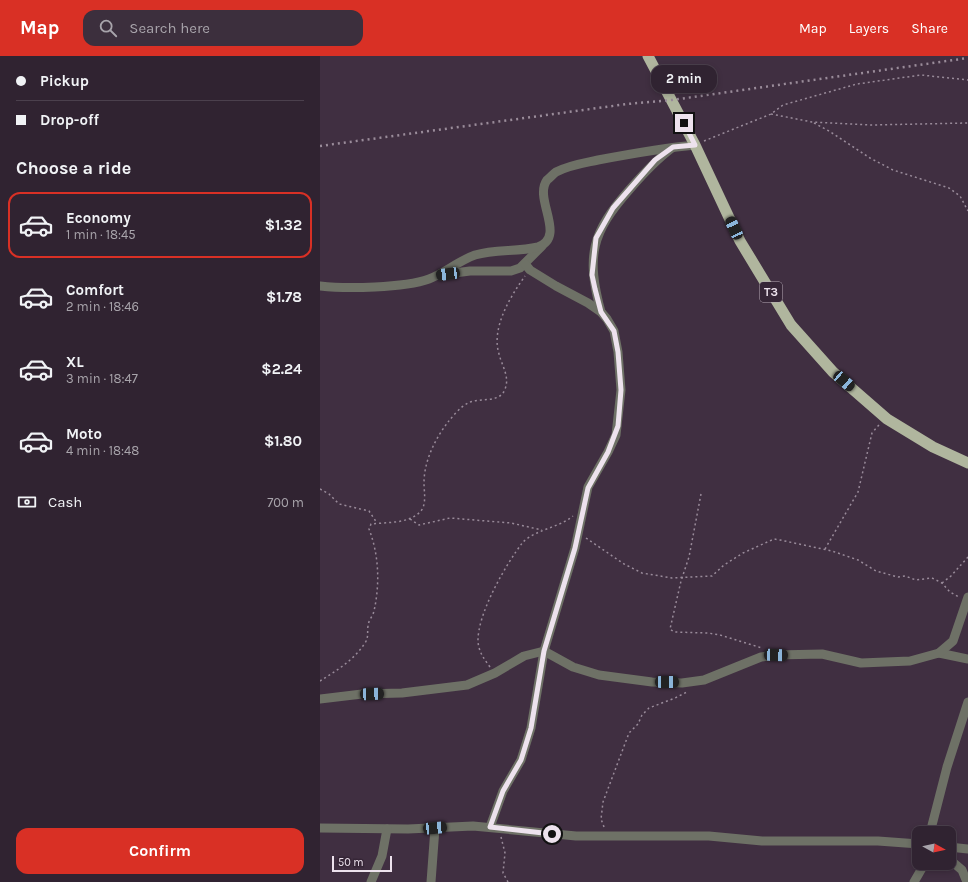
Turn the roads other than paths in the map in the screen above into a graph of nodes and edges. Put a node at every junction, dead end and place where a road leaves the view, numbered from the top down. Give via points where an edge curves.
1 (648, 56) edge
2 (695, 145) junction
3 (673, 147) junction
4 (544, 244) junction
5 (527, 267) junction
6 (437, 275) junction
7 (320, 286) edge
8 (601, 312) junction
9 (968, 463) edge
10 (967, 600) edge
11 (544, 651) junction
12 (939, 653) junction
13 (968, 659) edge
14 (320, 699) edge
15 (968, 702) edge
16 (932, 826) edge
17 (320, 828) edge
18 (435, 828) junction
19 (494, 828) junction
20 (387, 829) junction
21 (912, 843) edge
22 (956, 848) edge
23 (968, 849) edge
24 (956, 865) edge
25 (921, 870) edge
26 (371, 882) edge
27 (431, 882) edge
28 (914, 882) edge
29 (967, 882) edge

1 - 2 highway, T3
2 - 3 street
2 - 9 highway, T3 via 740,241 791,325 833,372 887,419 934,447
3 - 4 street via 583,163 556,172 546,181 544,190 550,226
3 - 8 street via 655,160 613,208 596,238 592,275
4 - 5 street
4 - 6 street via 529,249 476,255 461,260
5 - 6 street via 511,271
5 - 8 street
6 - 7 street via 427,280 397,284 348,288
8 - 11 street via 614,331 618,352 621,390 618,426 608,452 588,488 579,533
10 - 12 street via 954,641
11 - 12 street via 573,667 599,675 652,682 704,680 761,657 776,655 822,654 851,662 876,663 910,661
11 - 14 street via 524,656 495,673 467,685
11 - 19 street via 531,728 521,760 503,791
12 - 13 street
15 - 16 street via 946,767
17 - 20 street
18 - 19 street
18 - 20 street
18 - 27 street
19 - 21 street via 576,836 709,836 762,841
20 - 26 street via 382,856
22 - 23 street
24 - 29 street via 962,870
25 - 28 street

